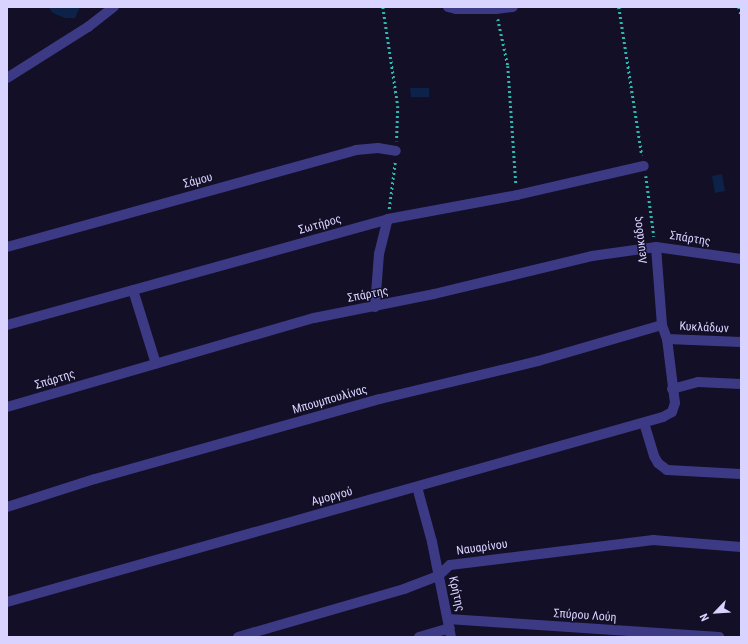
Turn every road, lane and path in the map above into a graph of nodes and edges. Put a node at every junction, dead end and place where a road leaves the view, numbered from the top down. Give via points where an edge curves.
1 (114, 7) edge
2 (383, 7) edge
3 (448, 7) edge
4 (513, 7) edge
5 (619, 7) edge
6 (740, 7) edge
7 (496, 10) junction
8 (741, 15) edge
9 (7, 78) edge
10 (396, 151) junction
11 (644, 166) junction
12 (517, 195) junction
13 (388, 219) junction
14 (7, 247) edge
15 (656, 247) junction
16 (741, 259) edge
17 (133, 290) junction
18 (375, 307) junction
19 (7, 325) edge
20 (662, 325) junction
21 (666, 339) junction
22 (741, 342) edge
23 (156, 364) junction
24 (741, 384) edge
25 (672, 389) junction
26 (7, 407) edge
27 (663, 417) joint
28 (644, 423) junction
29 (741, 474) edge
30 (417, 487) junction
31 (7, 507) edge
32 (741, 546) edge
33 (438, 576) junction
34 (7, 602) edge
35 (450, 628) edge
36 (238, 637) edge
37 (419, 637) edge
38 (719, 637) edge

1 - 9 street via 88,27
2 - 10 path via 398,106
3 - 7 street
4 - 7 street
5 - 11 path, Λευκάδος
6 - 8 path
7 - 12 path via 508,66
10 - 13 path
10 - 14 street, Σάμου via 378,148 356,150
11 - 12 street, Σωτήρος
11 - 15 path, Λευκάδος
12 - 13 street, Σωτήρος
13 - 17 street, Σωτήρος
13 - 18 street via 380,254
15 - 16 street, Σπάρτης
15 - 18 street, Σπάρτης via 592,256
15 - 20 street, Λευκάδος
17 - 19 street, Σωτήρος
17 - 23 street
18 - 23 street, Σπάρτης via 314,318
20 - 21 street, Λευκάδος
20 - 31 street, Μπουμπουλίνας via 530,363 380,399 95,479
21 - 22 street, Κυκλάδων
21 - 25 street, Λευκάδος
23 - 26 street, Σπάρτης
24 - 25 street via 698,382
25 - 27 street, Λευκάδος via 675,403 672,412
27 - 28 street, Αμοργού
28 - 29 street via 654,456 667,470
28 - 30 street, Αμοργού
30 - 33 street, Κρήτης
30 - 34 street, Αμοργού
32 - 33 street, Ναυαρίνου via 653,540 450,565
33 - 35 street, Κρήτης
33 - 36 street, Ναυαρίνου via 404,589
35 - 37 street, Σπύρου Λούη
35 - 38 street, Σπύρου Λούη

